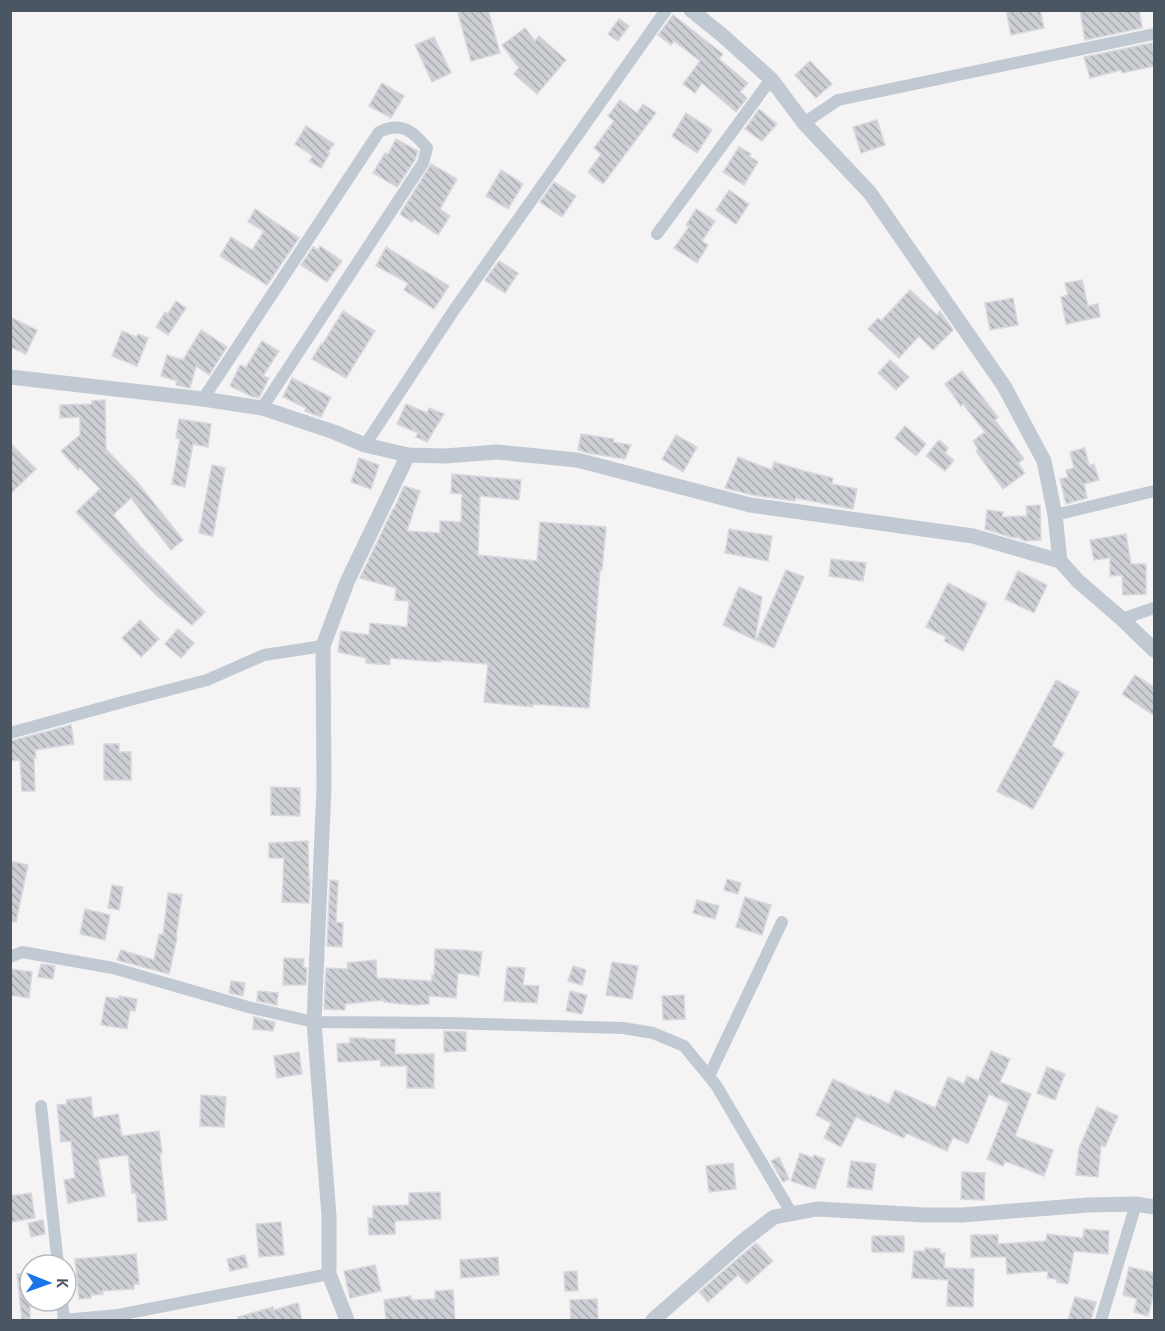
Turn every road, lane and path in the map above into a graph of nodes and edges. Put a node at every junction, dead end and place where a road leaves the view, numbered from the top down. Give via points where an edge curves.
1 (666, 10) edge
2 (691, 10) edge
3 (1155, 34) edge
4 (771, 79) junction
5 (804, 123) junction
6 (657, 234) dead end
7 (10, 377) edge
8 (203, 399) junction
9 (262, 408) junction
10 (365, 445) junction
11 (408, 455) junction
12 (1155, 491) edge
13 (1055, 515) junction
14 (1060, 561) junction
15 (1155, 608) edge
16 (1122, 618) junction
17 (323, 646) junction
18 (1155, 650) edge
19 (10, 733) edge
20 (782, 922) dead end
21 (10, 957) edge
22 (314, 1022) junction
23 (709, 1076) junction
24 (41, 1106) dead end
25 (1136, 1204) junction
26 (1155, 1207) edge
27 (792, 1214) junction
28 (57, 1253) edge
29 (329, 1274) junction
30 (659, 1318) edge
31 (64, 1320) edge
32 (346, 1320) edge
33 (1101, 1320) edge

1 - 10 street via 454,310
2 - 4 street
3 - 5 street via 838,100
4 - 5 street
4 - 6 street
5 - 13 street via 870,193 1004,386 1044,461
7 - 8 street
8 - 9 street
8 - 9 street via 379,132 388,128 411,132 427,148 423,163
9 - 10 street
10 - 11 street
11 - 14 street via 497,452 577,459 750,505 973,536
11 - 17 street via 347,582
12 - 13 street
13 - 14 street
14 - 16 street
15 - 16 street
16 - 18 street
17 - 19 street via 264,655 207,680
17 - 22 street via 324,787
20 - 23 street
21 - 22 street via 22,952 113,968
22 - 23 street via 623,1028 653,1032 684,1046
22 - 29 street via 329,1216
23 - 27 street
24 - 28 street
25 - 26 street
25 - 27 street via 962,1215 817,1209
25 - 33 street
27 - 30 street via 774,1217 743,1241
29 - 31 street via 118,1315
29 - 32 street

